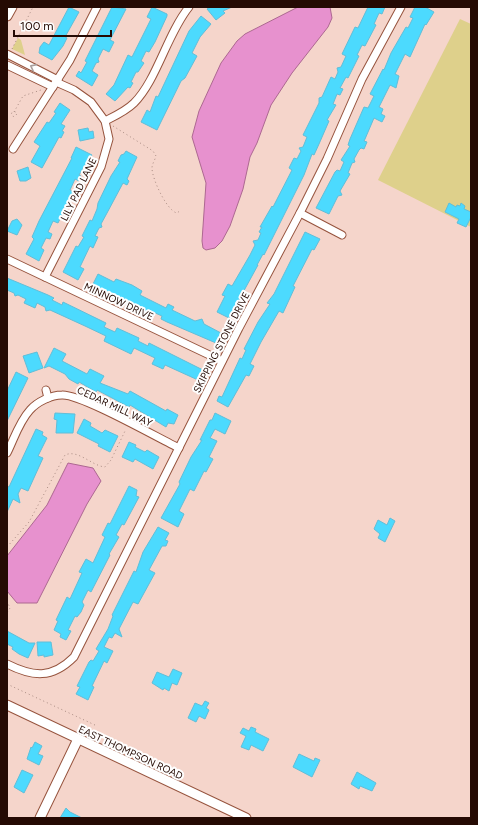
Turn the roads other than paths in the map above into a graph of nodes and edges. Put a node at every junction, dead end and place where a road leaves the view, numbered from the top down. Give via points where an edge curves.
1 (12, 7) edge
2 (96, 7) edge
3 (189, 7) edge
4 (401, 7) edge
5 (7, 16) edge
6 (8, 54) edge
7 (7, 65) edge
8 (55, 83) junction
9 (105, 120) junction
10 (13, 148) dead end
11 (300, 212) junction
12 (342, 235) dead end
13 (7, 259) edge
14 (45, 277) junction
15 (222, 361) junction
16 (46, 390) dead end
17 (48, 398) junction
18 (179, 448) junction
19 (7, 453) edge
20 (7, 664) edge
21 (7, 705) edge
22 (78, 739) junction
23 (40, 818) edge
24 (246, 818) edge

1 - 5 main road
2 - 8 street via 70,60
3 - 9 street via 141,96 123,112
4 - 11 street, SKIPPING STONE DRIVE via 362,79 327,159
8 -> 6 street, LILY PAD LANE
7 - 8 street, LILY PAD LANE
8 - 9 street, LILY PAD LANE via 74,90 91,102
8 - 10 street
9 - 14 street, LILY PAD LANE via 109,139 105,157
11 - 12 street
11 - 15 street, SKIPPING STONE DRIVE
13 - 14 street, MINNOW DRIVE
14 - 15 street, MINNOW DRIVE
15 - 18 street, SKIPPING STONE DRIVE
16 - 17 street
17 - 18 street, CEDAR MILL WAY via 62,395 73,397
17 - 19 street via 29,410
18 - 20 street, SKIPPING STONE DRIVE via 76,652 66,664 46,673 27,673
21 - 22 main road, EAST THOMPSON ROAD
22 - 23 main road
22 - 24 main road, EAST THOMPSON ROAD

